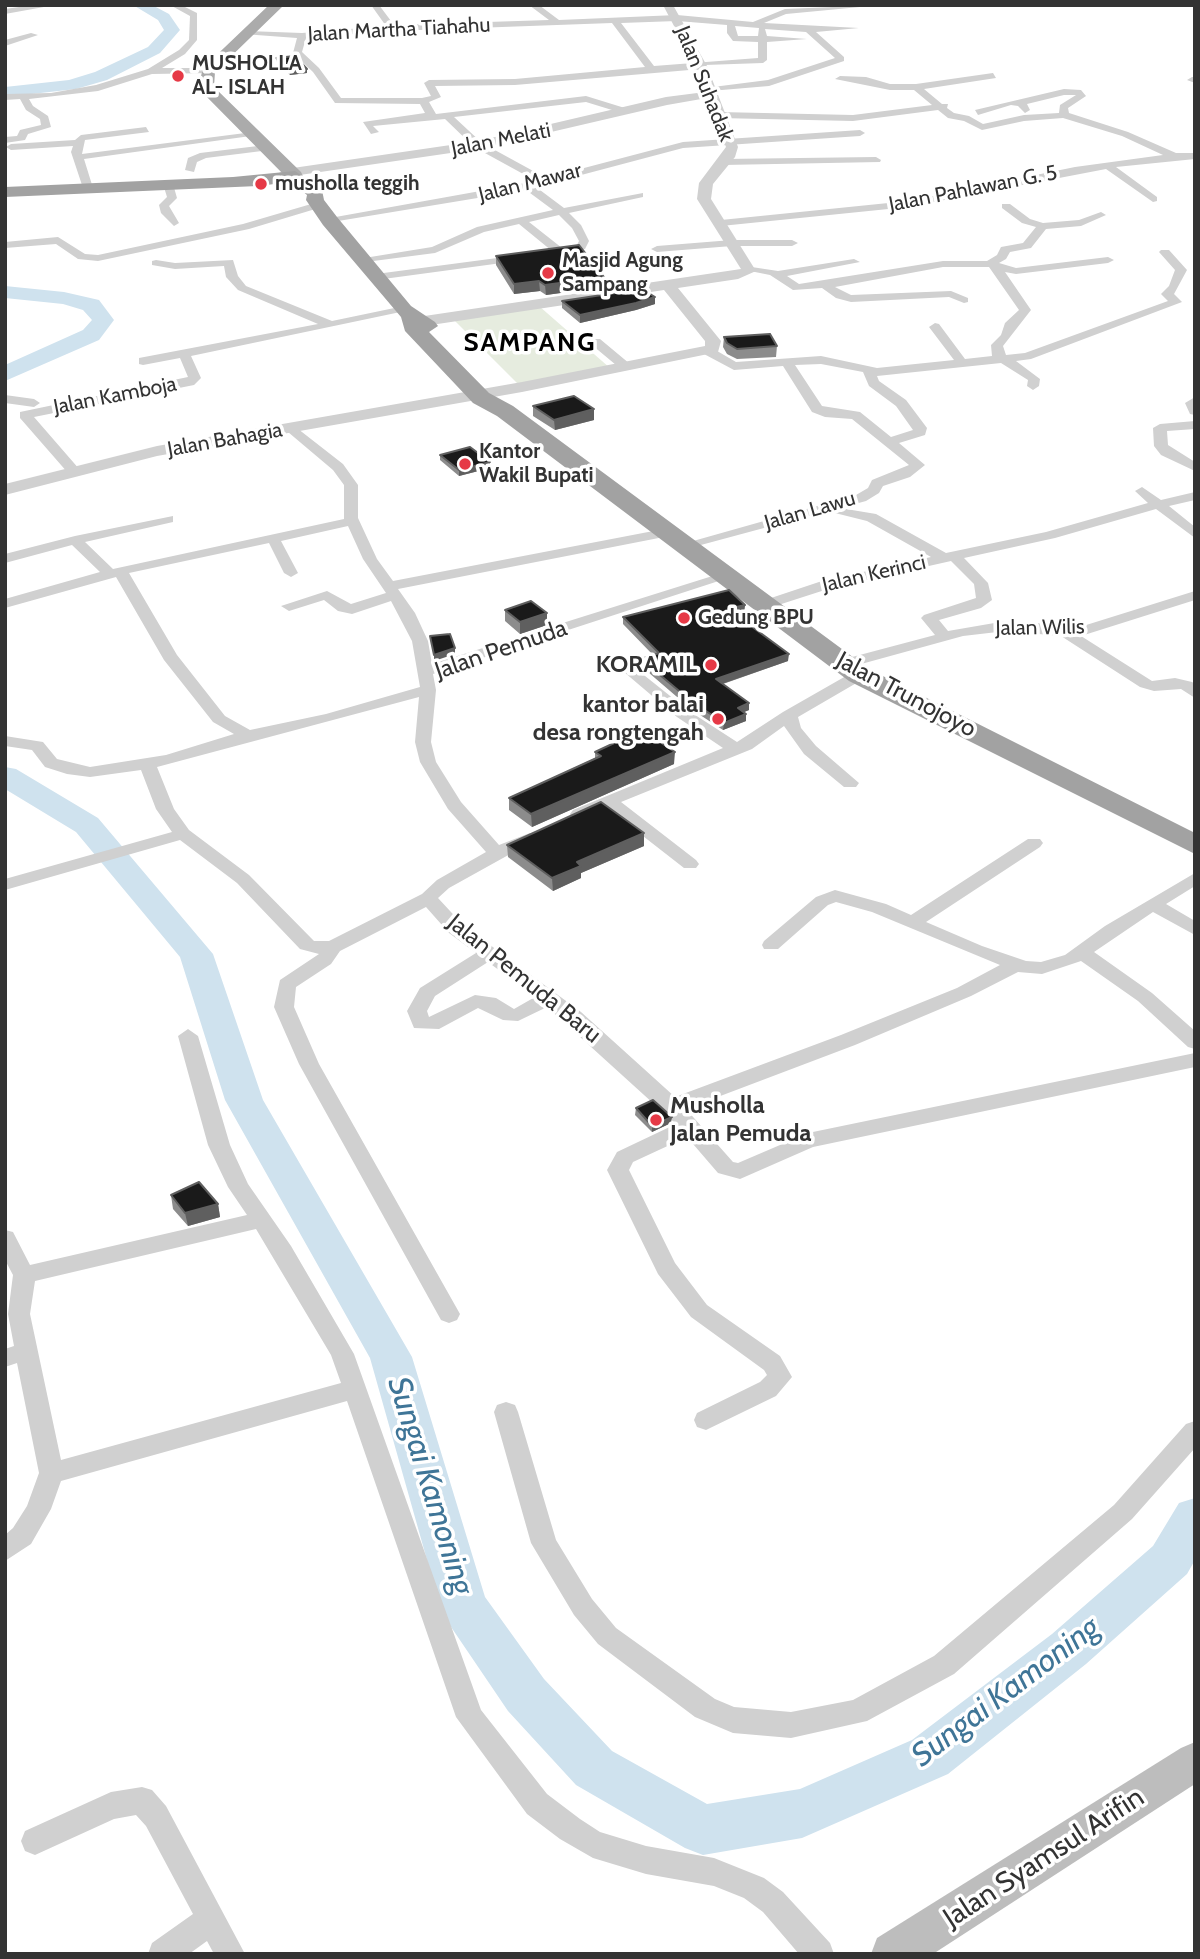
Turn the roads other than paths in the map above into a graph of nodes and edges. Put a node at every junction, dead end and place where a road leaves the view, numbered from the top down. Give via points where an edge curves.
1 (51, 5) edge
2 (174, 5) edge
3 (278, 5) edge
4 (375, 5) edge
5 (533, 5) edge
6 (668, 5) edge
7 (877, 5) edge
8 (5, 12) edge
9 (677, 18) junction
10 (614, 19) junction
11 (757, 20) junction
12 (731, 21) junction
13 (557, 22) junction
14 (392, 28) junction
15 (855, 28) dead end
16 (808, 30) junction
17 (247, 34) junction
18 (34, 35) dead end
19 (302, 36) junction
20 (818, 39) junction
21 (762, 40) junction
22 (5, 43) edge
23 (701, 67) junction
24 (651, 69) junction
25 (151, 71) junction
26 (208, 71) junction
27 (578, 76) junction
28 (993, 76) dead end
29 (839, 79) dead end
30 (639, 81) dead end
31 (916, 87) junction
32 (711, 91) junction
33 (5, 97) edge
34 (23, 97) junction
35 (586, 99) junction
36 (424, 101) junction
37 (955, 103) dead end
38 (1020, 103) junction
39 (939, 107) junction
40 (625, 111) junction
41 (978, 112) dead end
42 (429, 115) junction
43 (719, 115) junction
44 (1064, 115) junction
45 (879, 116) junction
46 (951, 116) junction
47 (1034, 117) junction
48 (449, 118) junction
49 (146, 130) dead end
50 (374, 132) dead end
51 (860, 133) dead end
52 (1125, 134) joint
53 (253, 135) junction
54 (5, 140) edge
55 (729, 140) junction
56 (79, 143) junction
57 (478, 145) junction
58 (5, 147) edge
59 (266, 148) junction
60 (1186, 154) edge
61 (79, 157) junction
62 (876, 160) dead end
63 (723, 162) junction
64 (1107, 165) junction
65 (190, 170) dead end
66 (289, 175) junction
67 (543, 181) junction
68 (169, 184) junction
69 (527, 186) junction
70 (88, 188) junction
71 (5, 192) edge
72 (639, 195) dead end
73 (1153, 199) dead end
74 (316, 202) junction
75 (1006, 206) dead end
76 (560, 210) junction
77 (1101, 215) dead end
78 (520, 220) junction
79 (330, 222) junction
80 (174, 223) dead end
81 (721, 223) junction
82 (1044, 226) junction
83 (732, 243) junction
84 (792, 243) dead end
85 (5, 244) edge
86 (657, 249) dead end
87 (1166, 251) dead end
88 (535, 256) edge
89 (1108, 260) dead end
90 (362, 261) junction
91 (854, 262) dead end
92 (156, 263) dead end
93 (993, 266) junction
94 (749, 268) junction
95 (778, 274) junction
96 (376, 277) junction
97 (668, 285) junction
98 (825, 285) junction
99 (796, 288) junction
100 (964, 300) dead end
101 (798, 302) dead end
102 (412, 318) junction
103 (329, 324) junction
104 (935, 327) dead end
105 (596, 342) dead end
106 (708, 351) junction
107 (184, 354) junction
108 (1000, 358) junction
109 (143, 361) dead end
110 (787, 362) junction
111 (962, 363) junction
112 (626, 367) junction
113 (869, 370) junction
114 (1033, 386) dead end
115 (490, 397) junction
116 (5, 399) edge
117 (1195, 401) edge
118 (34, 403) dead end
119 (1195, 411) edge
120 (1195, 425) edge
121 (293, 429) junction
122 (888, 442) junction
123 (1193, 465) edge
124 (73, 470) junction
125 (5, 490) edge
126 (1142, 491) dead end
127 (1195, 496) edge
128 (1161, 503) junction
129 (826, 510) junction
130 (168, 519) dead end
131 (352, 519) junction
132 (1195, 537) edge
133 (273, 538) junction
134 (678, 538) junction
135 (75, 540) junction
136 (1195, 550) edge
137 (949, 557) junction
138 (5, 559) edge
139 (115, 572) junction
140 (291, 573) dead end
141 (727, 576) junction
142 (393, 591) junction
143 (1195, 595) edge
144 (5, 604) edge
145 (764, 605) junction
146 (289, 606) dead end
147 (1065, 632) junction
148 (944, 636) junction
149 (630, 669) dead end
150 (851, 670) junction
151 (425, 671) junction
152 (428, 690) junction
153 (1195, 693) edge
154 (789, 715) junction
155 (248, 735) junction
156 (5, 741) edge
157 (736, 749) junction
158 (148, 763) junction
159 (850, 783) dead end
160 (608, 801) junction
161 (566, 820) edge
162 (545, 831) edge
163 (183, 834) junction
164 (1034, 843) dead end
165 (1195, 845) edge
166 (496, 853) junction
167 (690, 864) dead end
168 (1195, 878) edge
169 (5, 885) edge
170 (428, 898) junction
171 (1153, 904) junction
172 (913, 922) junction
173 (1195, 929) edge
174 (771, 945) dead end
175 (333, 947) junction
176 (1081, 952) junction
177 (489, 953) junction
178 (1018, 964) junction
179 (548, 998) junction
180 (188, 1036) dead end
181 (1195, 1042) edge
182 (1195, 1060) edge
183 (672, 1106) junction
184 (690, 1128) junction
185 (261, 1220) junction
186 (5, 1238) edge
187 (24, 1275) junction
188 (449, 1314) dead end
189 (16, 1355) edge
190 (355, 1389) junction
191 (506, 1412) dead end
192 (706, 1420) dead end
193 (1195, 1431) edge
194 (51, 1473) junction
195 (5, 1550) edge
196 (1195, 1762) edge
197 (35, 1841) dead end
198 (210, 1920) junction
199 (163, 1954) edge
200 (230, 1954) edge
201 (819, 1954) edge
202 (893, 1954) edge

1 - 8 street
2 - 25 street via 194,15 193,40
3 - 17 main road
4 - 14 street
5 - 13 street
6 - 9 street, Jalan Suhadak
7 - 11 street via 785,12
9 - 10 street, Jalan Martha Tiahahu
9 - 12 street, Jalan Martha Tiahahu
9 - 23 street, Jalan Suhadak
10 - 13 street, Jalan Martha Tiahahu
10 - 24 street
11 - 12 street, Jalan Martha Tiahahu
11 - 16 street, Jalan Martha Tiahahu
11 - 21 street
12 - 21 street via 733,38
13 - 14 street, Jalan Martha Tiahahu
14 - 19 street, Jalan Martha Tiahahu
15 - 16 street, Jalan Martha Tiahahu
16 - 20 street
17 - 19 street, Jalan Martha Tiahahu
17 - 26 main road
18 - 22 street
19 - 36 street via 297,53 338,101
20 - 21 street
20 - 32 street via 841,59 769,83
21 - 23 street via 766,63
23 - 24 street
23 - 30 street
23 - 32 street, Jalan Suhadak
24 - 27 street
25 - 26 street
25 - 34 street via 98,88
26 - 53 main road via 206,88
27 - 35 street via 585,84 574,88
27 - 36 street via 428,83 436,97
28 - 31 street
29 - 31 street
31 - 39 street
32 - 40 street, Jalan Melati
32 - 43 street, Jalan Suhadak
33 - 34 street
34 - 54 street via 29,108 45,118 46,127
35 - 40 street
35 - 48 street via 494,107
36 - 42 street
37 - 39 street
38 - 41 street via 1007,102
38 - 44 street via 1063,92 1080,93 1063,107
38 - 47 street
39 - 45 street
39 - 46 street
40 - 57 street, Jalan Melati
42 - 48 street
42 - 50 street via 366,124
43 - 45 street
43 - 55 street, Jalan Suhadak
44 - 47 street
44 - 52 street
45 - 46 street
46 - 47 street via 984,127
48 - 57 street
49 - 56 street via 89,135
51 - 55 street, Jalan Mawar
52 - 60 street via 1151,136
53 - 59 main road
53 - 61 street
55 - 63 street, Jalan Suhadak via 732,150
55 - 67 street, Jalan Mawar via 667,148
56 - 58 street
56 - 61 street
57 - 66 street, Jalan Melati
57 - 67 street
59 - 65 street via 204,155 192,160
59 - 66 main road
60 - 64 street, Jalan Pahlawan G. 5
61 - 70 street
62 - 63 street
63 - 81 street, Jalan Suhadak via 703,192
64 - 73 street
64 - 81 street, Jalan Pahlawan G. 5 via 908,204
66 - 68 highway
66 - 74 highway, Jalan Trunojoyo
67 - 69 street, Jalan Mawar
68 - 70 highway
68 - 80 street via 172,198 164,205
69 - 76 street
69 - 79 street, Jalan Mawar
70 - 71 highway
72 - 76 street
74 - 79 highway, Jalan Trunojoyo
74 - 85 street via 245,227 98,258 82,257 58,240
75 - 82 street via 1026,221
76 - 78 street
76 - 78 street via 577,227 584,241 581,247 555,253
77 - 82 street via 1081,223
78 - 90 street via 457,237 441,248
79 - 90 highway, Jalan Trunojoyo
81 - 83 street, Jalan Suhadak
82 - 93 street via 1027,246 1005,249
83 - 84 street
83 - 86 street
83 - 94 street, Jalan Suhadak
87 - 108 street via 1181,270 1167,294 1175,300 1173,304 1027,356
88 - 96 street
89 - 93 street via 1016,271
90 - 96 highway, Jalan Trunojoyo
91 - 95 street
92 - 103 street via 229,262 232,277 242,288
93 - 98 street via 943,264
93 - 108 street via 1025,310 997,345
94 - 95 street
94 - 97 street via 738,275
95 - 99 street
96 - 102 highway, Jalan Trunojoyo
97 - 102 street
97 - 106 street via 713,341 714,348
98 - 99 street
98 - 100 street via 851,299 951,294
99 - 101 street
102 - 103 street, Jalan Kamboja
102 - 115 highway, Jalan Trunojoyo via 412,327
103 - 107 street, Jalan Kamboja
104 - 111 street
105 - 112 street
106 - 110 street via 734,366
106 - 112 street, Jalan Bahagia
107 - 109 street
107 - 124 street, Jalan Kamboja via 195,378 190,382 25,415
108 - 111 street
108 - 114 street via 1034,379
110 - 113 street via 840,362
110 - 122 street, Jalan Lawu via 817,409 825,414 851,413
111 - 113 street
112 - 115 street, Jalan Bahagia
113 - 122 street via 873,383 901,403 920,428 914,435
115 - 121 street, Jalan Bahagia via 448,400
115 - 134 highway, Jalan Trunojoyo
116 - 118 street
117 - 119 street via 1191,403
120 - 123 street via 1160,428 1161,446
121 - 124 street, Jalan Bahagia
121 - 131 street via 338,467 351,485
122 - 129 street, Jalan Lawu via 915,461 916,469
124 - 125 street, Jalan Bahagia
126 - 128 street
127 - 128 street, Jalan Kerinci
128 - 132 street
128 - 137 street, Jalan Kerinci via 1050,535
129 - 134 street, Jalan Lawu
129 - 137 street via 871,517
130 - 135 street
131 - 133 street
131 - 142 street via 370,559
132 - 136 street via 1190,545
133 - 139 street
133 - 140 street
134 - 141 highway, Jalan Trunojoyo
134 - 142 street, Jalan Lawu
135 - 138 street
135 - 139 street
137 - 145 street, Jalan Kerinci via 827,584
137 - 148 street via 981,583 984,600 929,618
139 - 144 street
139 - 155 street via 170,657 219,719
141 - 145 highway, Jalan Trunojoyo
141 - 151 street, Jalan Pemuda
142 - 146 street via 352,609 343,608 327,595
142 - 151 street via 420,641
143 - 147 street, Jalan Wilis via 1084,631
145 - 150 highway, Jalan Trunojoyo
147 - 148 street, Jalan Wilis via 1006,626
147 - 153 street via 1146,684 1175,682
148 - 150 street, Jalan Wilis
149 - 157 street via 683,714
150 - 154 street
150 - 165 highway, Jalan Trunojoyo
151 - 152 street, Jalan Pemuda
152 - 155 street
152 - 166 street, Jalan Pemuda via 423,742 428,762 454,805
154 - 157 street
154 - 159 street via 793,729 810,750
155 - 158 street
156 - 158 street via 37,747 51,763 80,771
157 - 160 street
158 - 163 street via 165,809
160 - 161 street
160 - 167 street
162 - 166 street, Jalan Pemuda Baru
163 - 169 street
163 - 175 street via 243,879 299,939 318,948
164 - 172 street
166 - 170 street, Jalan Pemuda Baru
168 - 171 street
170 - 175 street
170 - 177 street, Jalan Pemuda Baru via 456,929
171 - 173 street
171 - 176 street
172 - 174 street via 865,903 831,896
172 - 178 street
175 - 188 street via 324,960 287,984 284,1007 309,1064
176 - 178 street via 1072,960 1042,968
176 - 181 street via 1145,997
177 - 179 street, Jalan Pemuda Baru
177 - 179 street via 427,992 417,1011 421,1023 432,1024 475,1001 518,1015
178 - 183 street via 964,992 848,1040
179 - 183 street, Jalan Pemuda Baru
180 - 185 street via 219,1145
182 - 184 street, Jalan Pemuda Baru via 808,1140 740,1171 726,1168
183 - 184 street, Jalan Pemuda Baru
184 - 192 street via 633,1152 618,1164 618,1170 666,1268 699,1311 772,1363 780,1377 768,1389
185 - 187 street
185 - 190 street via 342,1354
186 - 187 street
187 - 189 street
189 - 194 street
190 - 194 street
190 - 201 street via 470,1717 537,1804 593,1844 646,1860 714,1872 754,1888 774,1902
191 - 193 street via 544,1543 607,1636 705,1708 733,1720 791,1725 857,1712 944,1665 1123,1512
194 - 195 street via 22,1536
196 - 202 main road, Jalan Syamsul Arifin
197 - 198 street via 111,1807 142,1800 156,1816
198 - 199 street
198 - 200 street

